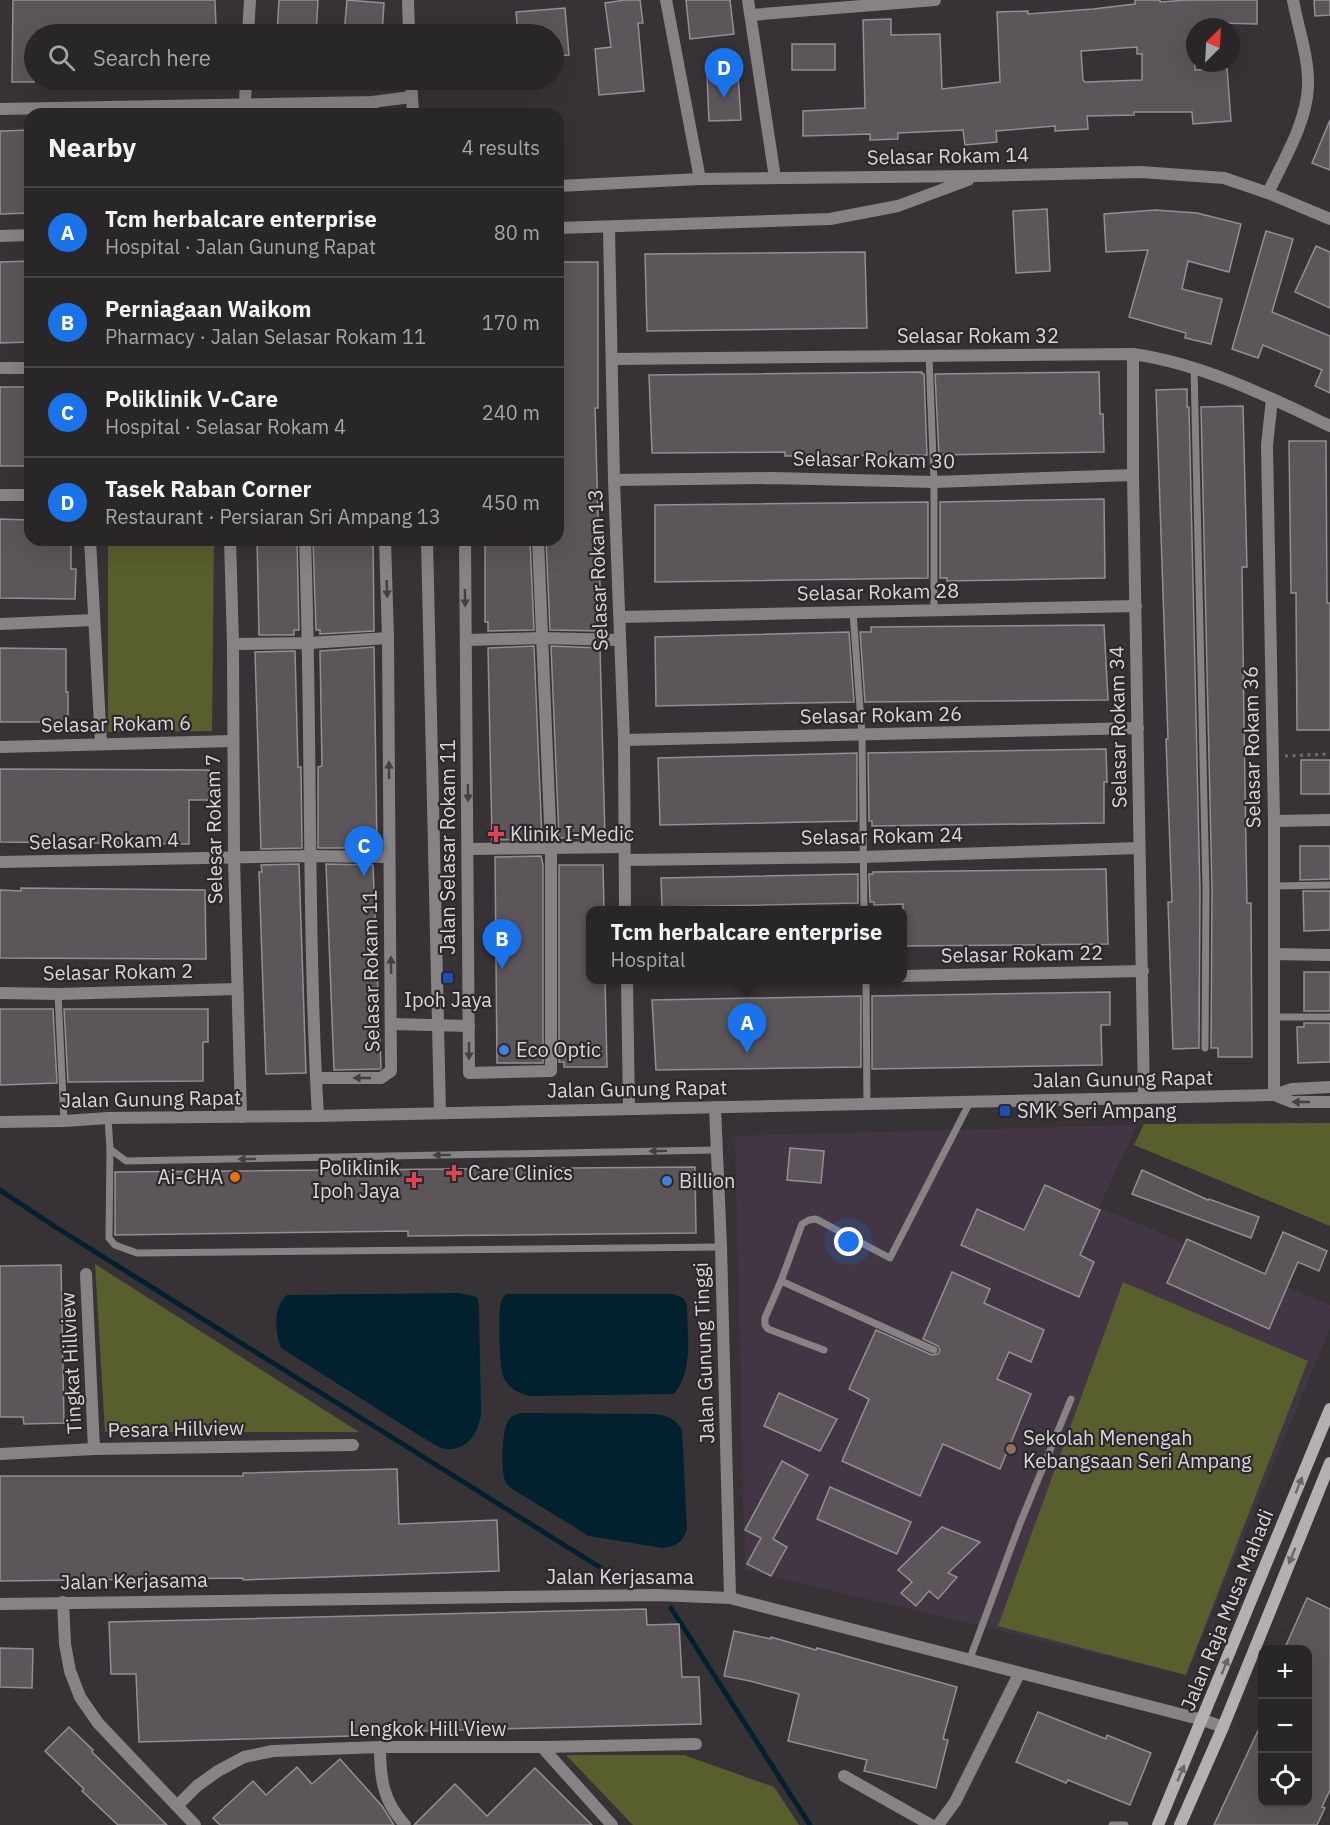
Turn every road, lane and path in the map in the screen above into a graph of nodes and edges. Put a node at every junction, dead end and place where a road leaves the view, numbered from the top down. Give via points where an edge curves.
1 (250, 0) edge
2 (408, 0) edge
3 (666, 0) edge
4 (748, 0) edge
5 (935, 0) edge
6 (1293, 0) edge
7 (750, 15) junction
8 (249, 24) edge
9 (409, 24) edge
10 (246, 90) edge
11 (411, 90) edge
12 (411, 97) junction
13 (245, 105) junction
14 (221, 108) edge
15 (372, 108) edge
16 (412, 108) edge
17 (0, 109) edge
18 (24, 109) edge
19 (976, 176) junction
20 (776, 178) junction
21 (700, 179) junction
22 (564, 186) edge
23 (1268, 193) junction
24 (1330, 219) edge
25 (564, 228) edge
26 (609, 228) junction
27 (24, 235) edge
28 (0, 236) edge
29 (1133, 354) junction
30 (929, 356) junction
31 (612, 359) junction
32 (0, 368) edge
33 (24, 368) edge
34 (1194, 368) junction
35 (1272, 399) junction
36 (1330, 426) edge
37 (1133, 475) junction
38 (614, 480) junction
39 (934, 482) junction
40 (0, 495) edge
41 (24, 495) edge
42 (90, 546) edge
43 (230, 546) edge
44 (305, 546) edge
45 (385, 546) edge
46 (427, 546) edge
47 (465, 546) edge
48 (538, 546) edge
49 (1136, 606) junction
50 (934, 611) junction
51 (853, 612) junction
52 (620, 617) junction
53 (94, 620) junction
54 (0, 624) edge
55 (388, 638) junction
56 (542, 638) junction
57 (466, 640) junction
58 (620, 640) junction
59 (309, 643) junction
60 (233, 644) junction
61 (1138, 728) junction
62 (862, 735) junction
63 (624, 740) junction
64 (233, 741) junction
65 (101, 744) junction
66 (0, 747) edge
67 (1330, 754) edge
68 (1271, 757) junction
69 (1330, 820) edge
70 (1274, 821) junction
71 (551, 848) junction
72 (1139, 848) junction
73 (468, 849) junction
74 (624, 854) junction
75 (310, 856) junction
76 (389, 857) junction
77 (863, 857) junction
78 (234, 858) junction
79 (0, 862) edge
80 (1330, 885) edge
81 (1274, 886) junction
82 (626, 906) edge
83 (864, 906) edge
84 (1275, 954) junction
85 (1330, 955) edge
86 (1143, 971) junction
87 (907, 976) edge
88 (627, 984) edge
89 (866, 984) edge
90 (237, 988) junction
91 (0, 993) edge
92 (58, 994) junction
93 (1275, 1017) junction
94 (1330, 1017) edge
95 (392, 1024) junction
96 (438, 1026) junction
97 (469, 1026) junction
98 (1205, 1048) dead end
99 (316, 1078) junction
100 (1330, 1087) edge
101 (1274, 1095) junction
102 (1144, 1098) junction
103 (970, 1102) junction
104 (1330, 1102) edge
105 (867, 1105) junction
106 (715, 1107) junction
107 (629, 1109) junction
108 (440, 1112) junction
109 (318, 1116) junction
110 (242, 1117) junction
111 (108, 1118) junction
112 (64, 1121) junction
113 (0, 1122) edge
114 (110, 1149) junction
115 (716, 1150) junction
116 (721, 1247) junction
117 (86, 1274) dead end
118 (781, 1281) junction
119 (824, 1350) dead end
120 (934, 1350) dead end
121 (1071, 1399) dead end
122 (1330, 1408) edge
123 (352, 1445) dead end
124 (94, 1449) junction
125 (0, 1454) edge
126 (1330, 1463) edge
127 (730, 1598) junction
128 (63, 1602) junction
129 (0, 1604) edge
130 (969, 1661) junction
131 (1019, 1674) junction
132 (1203, 1720) junction
133 (1223, 1727) junction
134 (696, 1744) dead end
135 (380, 1747) junction
136 (542, 1747) junction
137 (844, 1776) dead end
138 (177, 1806) junction
139 (195, 1825) edge
140 (405, 1825) edge
141 (612, 1825) edge
142 (931, 1825) edge
143 (938, 1825) edge
144 (1112, 1825) edge
145 (1125, 1825) edge
146 (1158, 1825) edge
147 (1180, 1825) edge

1 - 8 street
2 - 9 street
3 - 21 street
4 - 7 street
5 - 7 street
6 - 23 street via 1308,84 1307,100 1304,115
7 - 20 street
10 - 13 street
11 - 12 street
12 - 15 street
12 - 16 street
13 - 14 street
13 - 15 street
17 - 18 street
19 - 20 street, Selasar Rokam 14
19 - 23 street, Selasar Rokam 14 via 1141,172 1224,178
19 - 26 street via 898,206 830,219
20 - 21 street, Selasar Rokam 14
21 - 22 street, Selasar Rokam 14
23 - 24 street, Selasar Rokam 14
25 - 26 street
26 - 31 street, Selasar Rokam 13
27 - 28 street
29 - 30 street, Selasar Rokam 32
29 - 34 street, Selasar Rokam 32
29 - 37 street, Selasar Rokam 34
30 - 31 street, Selasar Rokam 32
30 - 39 lane
31 - 38 street, Selasar Rokam 13
32 - 33 street
34 - 35 street, Selasar Rokam 32
34 - 98 lane via 1206,891
35 - 36 street, Selasar Rokam 32
35 - 68 street, Selasar Rokam 36 via 1267,445
37 - 39 street, Selasar Rokam 30
37 - 49 street, Selasar Rokam 34
38 - 39 street, Selasar Rokam 30
38 - 52 street, Selasar Rokam 13
39 - 50 lane
40 - 41 street
42 - 53 street
43 - 60 street, Selesar Rokam 7
44 - 59 street
45 -> 55 street, Selasar Rokam 11
46 - 96 street
47 -> 57 street, Jalan Selasar Rokam 11
48 - 56 street
49 - 50 street, Selasar Rokam 28
49 - 61 street, Selasar Rokam 34
50 - 51 street, Selasar Rokam 28
51 - 52 street, Selasar Rokam 28
51 - 62 lane
52 - 58 street, Selasar Rokam 13
53 - 54 street
53 - 65 street
55 - 59 street
76 -> 55 street, Selasar Rokam 11
56 - 57 street
56 - 58 street
56 - 71 street
57 -> 73 street, Jalan Selasar Rokam 11
58 - 63 street, Selasar Rokam 13
59 - 60 street
59 - 75 street
60 - 64 street, Selesar Rokam 7
61 - 62 street, Selasar Rokam 26
61 - 72 street, Selasar Rokam 34
62 - 63 street, Selasar Rokam 26
62 - 77 lane
63 - 74 street, Selasar Rokam 13
64 - 65 street, Selasar Rokam 6
64 - 78 street, Selesar Rokam 7
65 - 66 street, Selasar Rokam 6
67 - 68 path
68 - 70 street, Selasar Rokam 36
69 - 70 street
70 - 81 street, Selasar Rokam 36
71 - 73 street, Selasar Rokam 24
71 - 74 street, Selasar Rokam 24
97 -> 71 street, Jalan Selasar Rokam 11 via 469,1073 551,1071
72 - 77 street, Selasar Rokam 24
72 - 86 street, Selasar Rokam 34
73 - 97 street, Jalan Selasar Rokam 11
74 - 77 street, Selasar Rokam 24
74 - 82 street, Selasar Rokam 13
75 - 76 street, Selasar Rokam 4
75 - 78 street, Selasar Rokam 4
75 - 99 street
95 -> 76 street, Selasar Rokam 11
77 - 83 lane
78 - 79 street, Selasar Rokam 4
78 - 90 street, Selesar Rokam 7
80 - 81 lane
81 - 84 street, Selasar Rokam 36
84 - 85 street
84 - 93 street, Selasar Rokam 36
86 - 87 street, Selasar Rokam 22
86 - 102 street, Selasar Rokam 34
88 - 107 street
89 - 105 lane
90 - 92 street, Selasar Rokam 2
90 - 110 street, Selesar Rokam 7
91 - 92 street, Selasar Rokam 2
92 - 112 lane
93 - 94 lane
93 - 101 street, Selasar Rokam 36
95 - 96 street
95 -> 99 street, Selasar Rokam 11 via 391,1071 381,1078
96 - 97 street
96 - 108 street
99 - 109 street
100 - 101 street, Jalan Gunung Rapat via 1292,1089
101 - 102 street, Jalan Gunung Rapat
104 -> 101 street, Jalan Gunung Rapat via 1292,1102
102 - 103 street, Jalan Gunung Rapat
103 - 105 street, Jalan Gunung Rapat
103 - 118 lane via 890,1258 816,1219 809,1220 802,1224
105 - 106 street, Jalan Gunung Rapat
106 - 107 street, Jalan Gunung Rapat
106 - 115 street, Jalan Gunung Tinggi
107 - 108 street, Jalan Gunung Rapat
108 - 109 street, Jalan Gunung Rapat
109 - 110 street, Jalan Gunung Rapat
110 - 111 street, Jalan Gunung Rapat
111 - 112 street, Jalan Gunung Rapat
111 - 114 lane
112 - 113 street, Jalan Gunung Rapat
115 -> 114 lane via 126,1161
114 - 116 lane via 109,1238 115,1245 137,1253
115 - 116 street, Jalan Gunung Tinggi
116 - 127 street, Jalan Gunung Tinggi
117 - 124 street, Tingkat Hillview
118 - 119 lane via 765,1325
118 - 120 lane
121 - 130 lane
132 -> 122 main road, Jalan Raja Musa Mahadi
123 - 124 street, Pesara Hillview
124 - 125 street, Pesara Hillview
126 -> 133 main road, Jalan Raja Musa Mahadi
127 - 128 street, Jalan Kerjasama via 657,1594
127 - 130 street, Jalan Kerjasama
128 - 129 street, Jalan Kerjasama
128 - 138 street via 65,1644 80,1697 98,1724
130 - 131 street, Jalan Kerjasama
131 - 132 street, Jalan Kerjasama
131 - 143 street via 955,1802
132 - 133 street, Jalan Kerjasama
146 -> 132 main road, Jalan Raja Musa Mahadi
133 - 147 main road, Jalan Raja Musa Mahadi
134 - 136 street, Lengkok Hill View
135 - 136 street, Lengkok Hill View
135 - 138 street, Lengkok Hill View via 273,1751 244,1757 197,1786
135 - 140 street via 384,1794
136 - 141 street
137 - 142 street
138 - 139 street
144 - 145 lane

